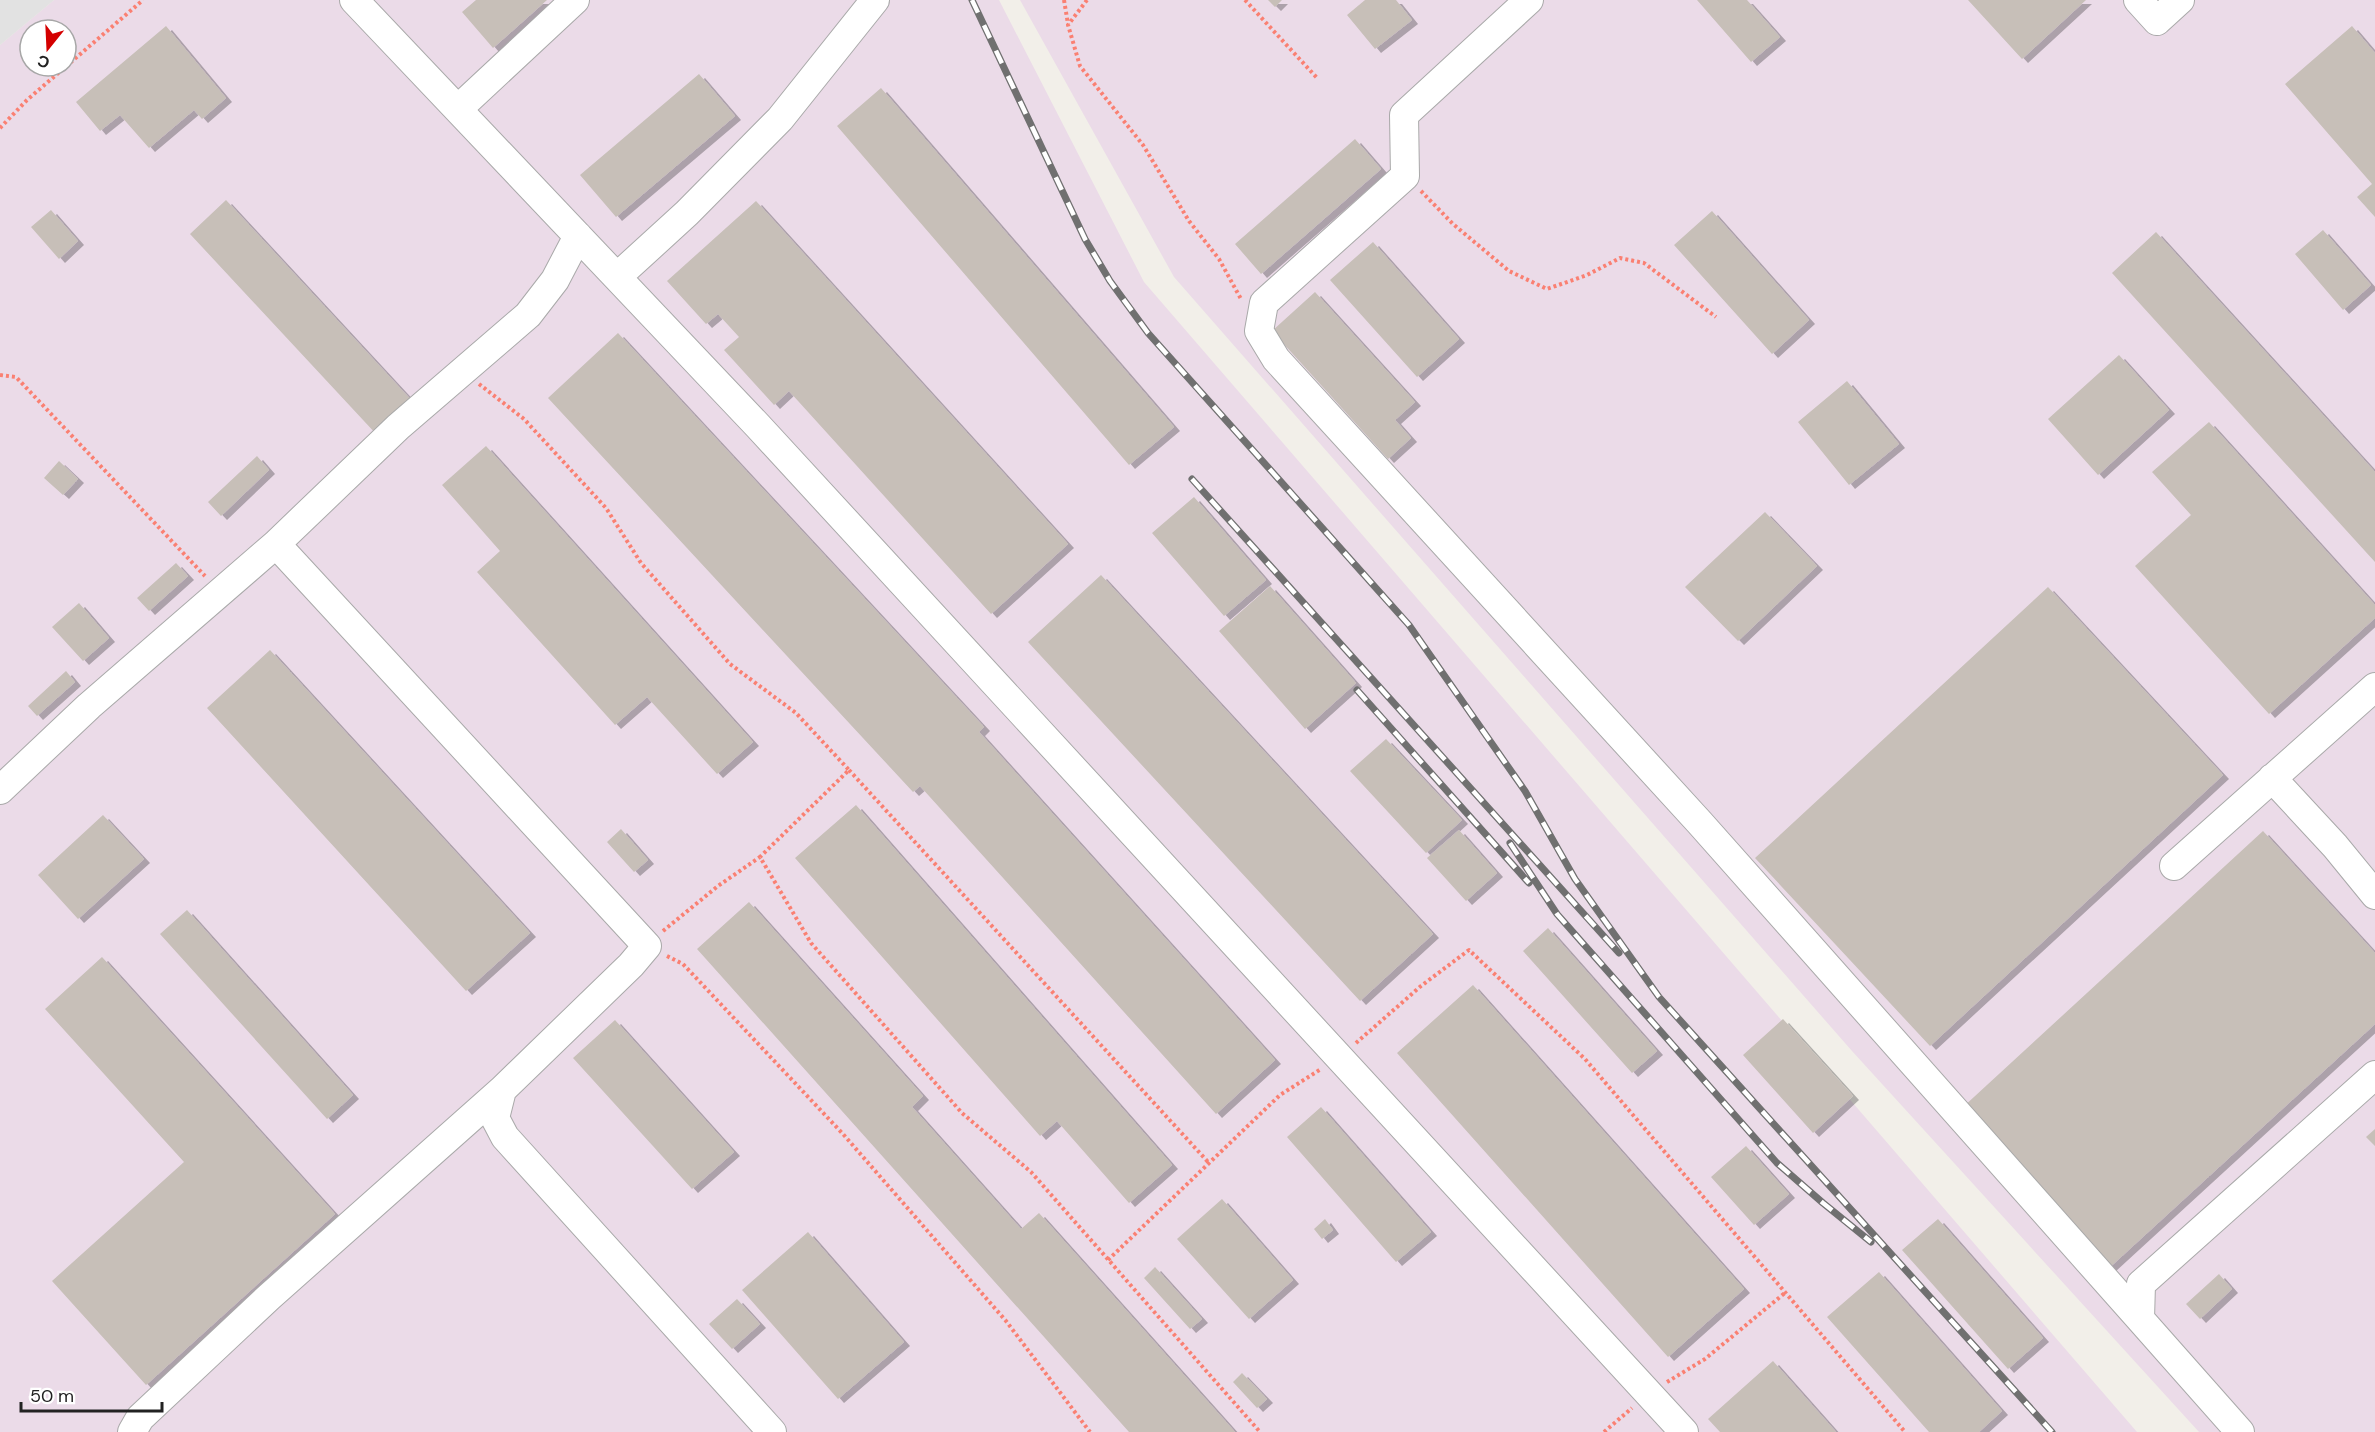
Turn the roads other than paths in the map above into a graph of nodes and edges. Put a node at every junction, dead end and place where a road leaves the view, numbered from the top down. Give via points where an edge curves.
1 (354, 0) edge
2 (574, 0) edge
3 (875, 0) edge
4 (1529, 0) edge
5 (2138, 0) edge
6 (2181, 0) edge
7 (458, 109) junction
8 (578, 236) junction
9 (617, 277) junction
10 (276, 544) junction
11 (2375, 687) edge
12 (2272, 778) junction
13 (0, 790) edge
14 (2174, 866) dead end
15 (2375, 895) edge
16 (2375, 1075) edge
17 (502, 1090) junction
18 (2140, 1319) junction
19 (132, 1432) edge
20 (772, 1432) edge
21 (1684, 1432) edge
22 (2240, 1432) edge

1 - 7 lane
2 - 7 lane
3 - 9 lane via 780,119
4 - 18 lane via 1404,115 1405,176 1264,303 1259,331 1276,359 1700,823
5 - 6 lane via 2157,21
7 - 8 lane
8 - 9 lane
8 - 10 lane via 555,280 528,315 398,427
9 - 21 lane
10 - 13 lane via 89,706
10 - 17 lane via 647,946
11 - 12 lane
12 - 14 lane
12 - 15 lane
16 - 18 lane via 2141,1284
17 - 19 lane via 269,1297 140,1418
17 - 20 lane via 495,1118 505,1137
18 - 22 lane

